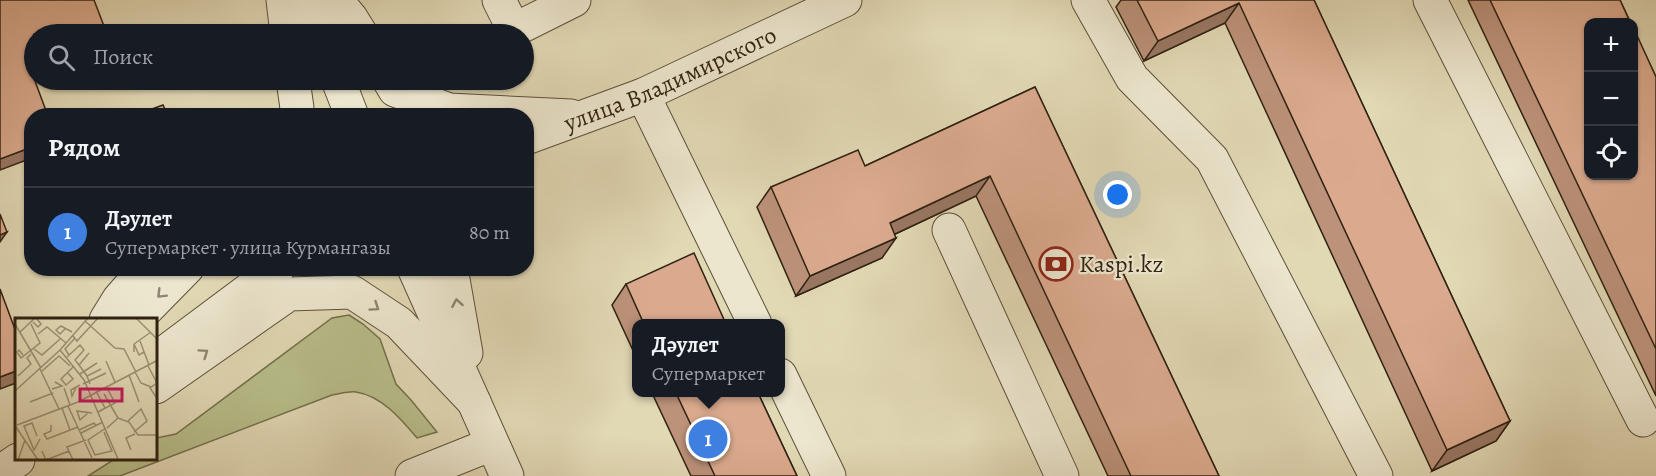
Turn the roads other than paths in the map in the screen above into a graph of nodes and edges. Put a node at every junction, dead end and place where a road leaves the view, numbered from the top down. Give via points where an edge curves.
1 (283, 0) edge
2 (309, 0) edge
3 (336, 0) edge
4 (499, 0) edge
5 (574, 0) edge
6 (845, 0) edge
7 (1088, 0) edge
8 (1430, 0) edge
9 (286, 24) edge
10 (318, 24) edge
11 (355, 24) edge
12 (511, 24) edge
13 (526, 24) edge
14 (294, 90) edge
15 (342, 90) edge
16 (395, 90) edge
17 (643, 95) junction
18 (297, 108) edge
19 (349, 108) edge
20 (444, 108) edge
21 (534, 114) edge
22 (585, 117) junction
23 (534, 135) edge
24 (534, 154) edge
25 (949, 230) dead end
26 (140, 276) edge
27 (179, 276) edge
28 (267, 276) edge
29 (418, 276) edge
30 (452, 276) edge
31 (107, 318) edge
32 (138, 318) edge
33 (753, 319) edge
34 (158, 358) edge
35 (785, 385) edge
36 (158, 386) edge
37 (474, 402) junction
38 (1643, 420) dead end
39 (492, 444) junction
40 (15, 461) edge
41 (0, 472) edge
42 (412, 476) edge
43 (507, 476) edge
44 (829, 476) edge
45 (1062, 476) edge
46 (1376, 476) edge

1 - 9 street
2 - 10 street
3 - 11 street
4 - 12 street
5 - 13 street
6 - 17 street, улица Владимирского
7 - 46 street via 1132,78 1212,159
8 - 38 street
14 - 18 street
15 - 19 street
16 - 20 street
17 - 22 street, улица Владимирского
17 - 33 street
21 - 22 street
22 - 23 street, улица Владимирского
22 - 24 street
25 - 45 street
26 - 31 street
27 -> 32 street
28 - 34 street
29 - 37 street
37 -> 30 street
35 - 44 street
36 -> 37 street via 290,294 352,292 399,323
37 - 39 street
39 - 42 street
39 - 43 street
40 - 41 street

